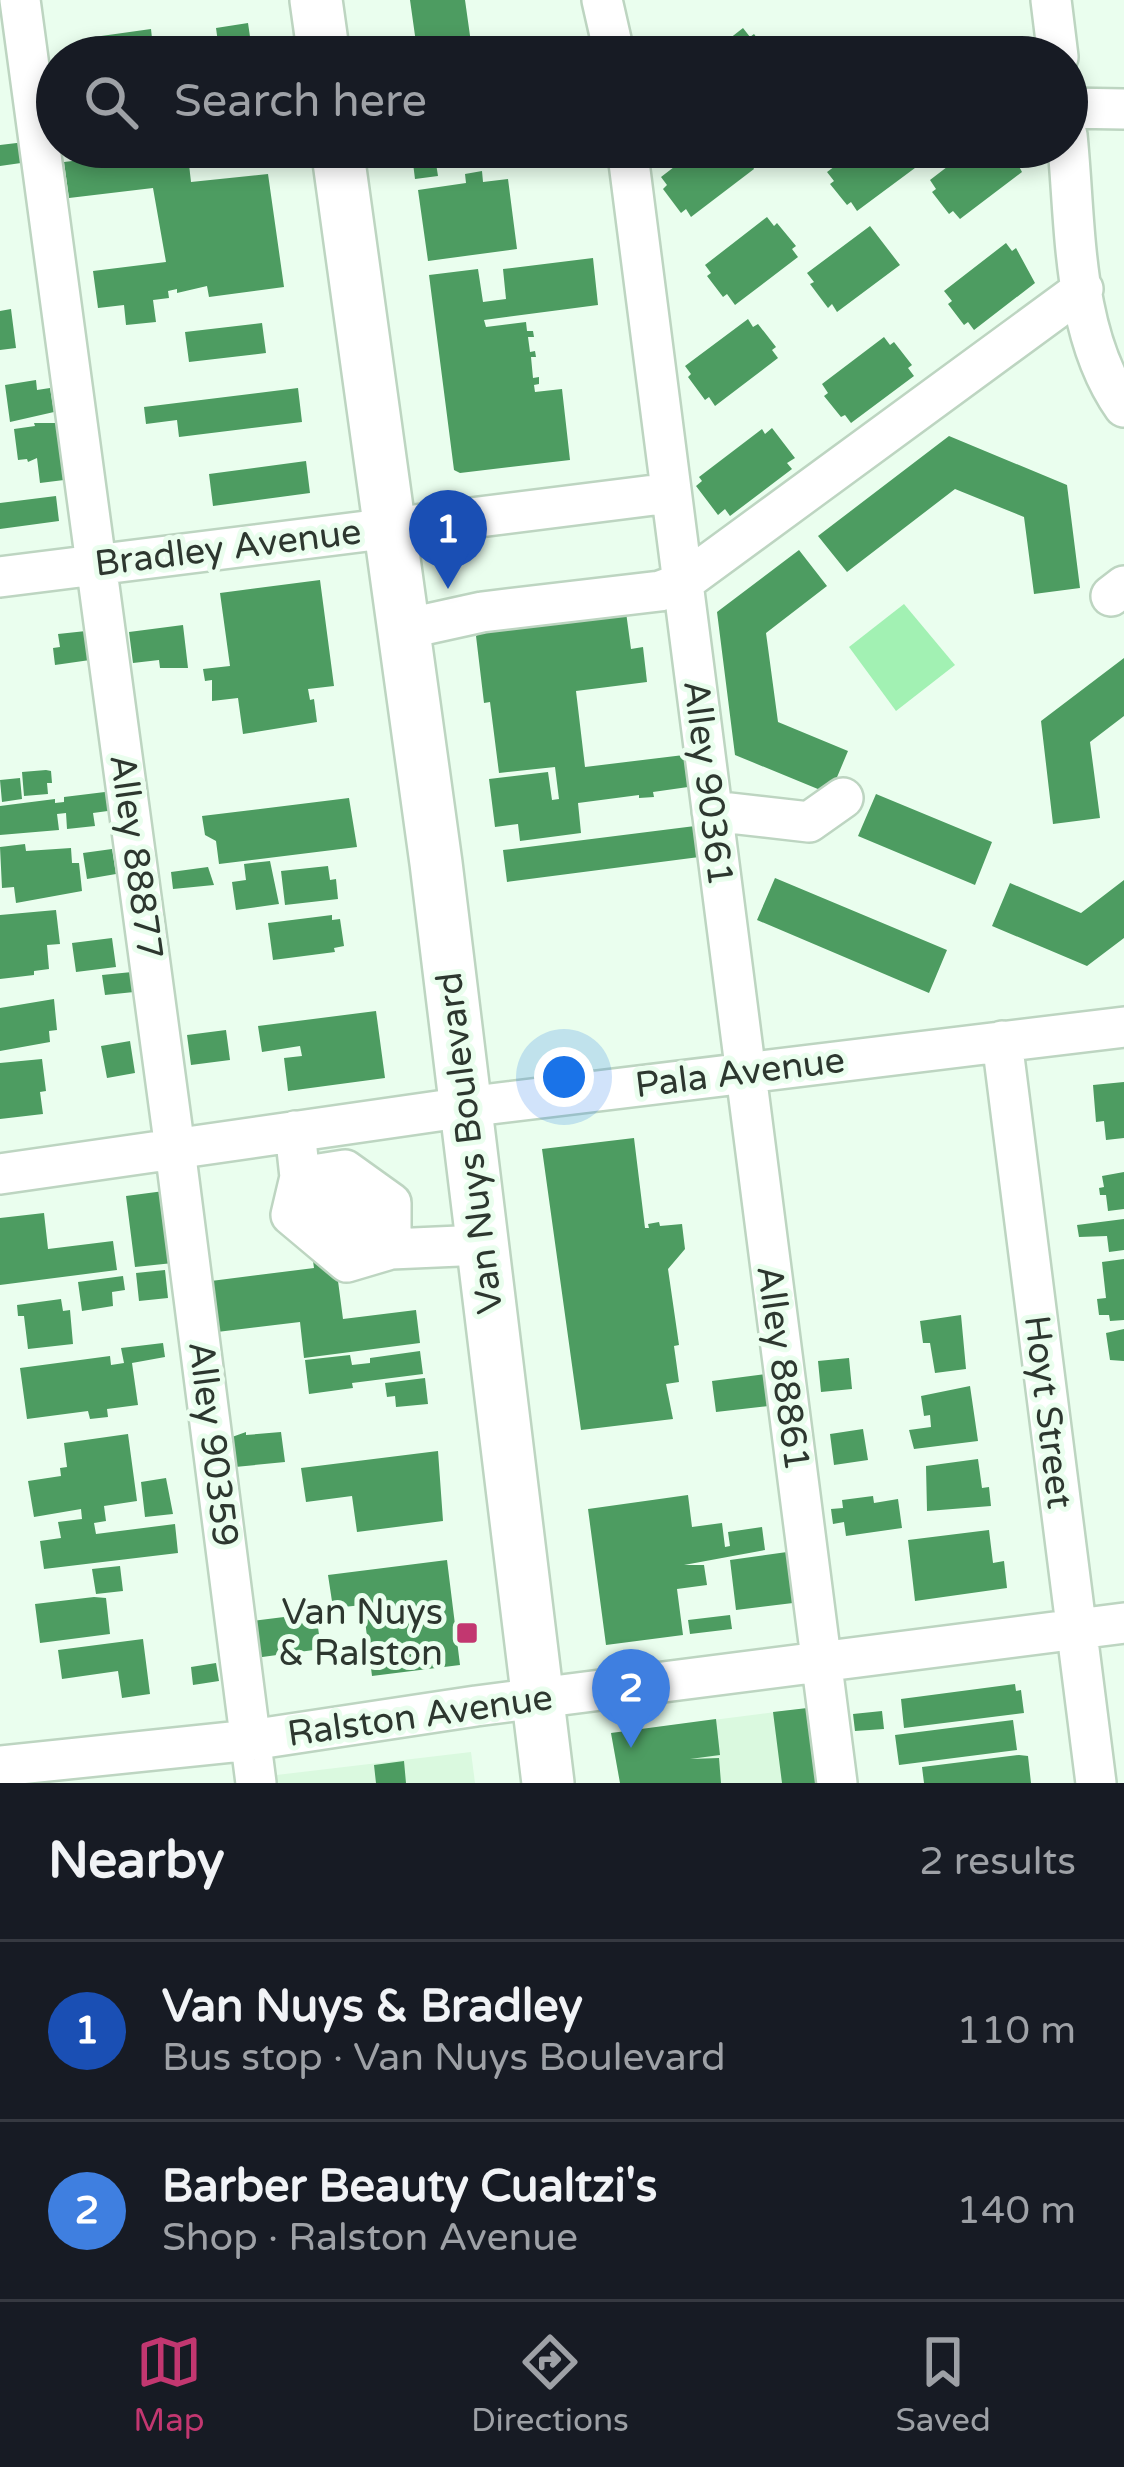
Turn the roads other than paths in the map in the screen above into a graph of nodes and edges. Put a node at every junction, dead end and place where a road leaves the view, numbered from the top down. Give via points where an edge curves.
1 (20, 0) edge
2 (316, 0) edge
3 (602, 0) edge
4 (1051, 0) edge
5 (321, 36) edge
6 (610, 36) edge
7 (1055, 36) edge
8 (1088, 109) edge
9 (1124, 110) edge
10 (36, 116) edge
11 (43, 168) edge
12 (340, 168) edge
13 (630, 168) edge
14 (1070, 168) edge
15 (1083, 289) junction
16 (1124, 407) edge
17 (670, 493) junction
18 (392, 527) junction
19 (98, 565) junction
20 (0, 577) edge
21 (682, 583) junction
22 (406, 629) junction
23 (843, 798) dead end
24 (712, 811) junction
25 (1124, 1027) edge
26 (1002, 1041) junction
27 (743, 1073) junction
28 (466, 1107) junction
29 (295, 1131) junction
30 (175, 1149) junction
31 (0, 1174) edge
32 (300, 1177) junction
33 (482, 1245) junction
34 (391, 1249) junction
35 (1124, 1622) edge
36 (1076, 1629) junction
37 (823, 1663) junction
38 (537, 1699) junction
39 (251, 1740) junction
40 (0, 1766) edge
41 (256, 1783) edge
42 (548, 1783) edge
43 (837, 1783) edge
44 (1096, 1783) edge

1 - 10 street, Alley 88877
2 - 5 main road
3 - 6 street
4 - 7 street
8 - 9 street
11 - 19 street, Alley 88877
12 - 18 main road, Van Nuys Boulevard
13 - 17 street, Alley 90361
14 - 15 street
15 - 16 street via 1098,361
15 - 21 street
17 - 18 street, Bradley Avenue
17 - 21 street, Alley 90361
18 - 19 street, Bradley Avenue
18 - 22 main road, Van Nuys Boulevard
19 - 20 street, Bradley Avenue
19 - 30 street, Alley 88877
21 - 22 street
21 - 24 street, Alley 90361
22 - 28 main road, Van Nuys Boulevard
23 - 24 street via 809,822
24 - 27 street, Alley 90361
25 - 26 street, Pala Avenue
26 - 27 street, Pala Avenue
26 - 36 street, Hoyt Street
27 - 28 street, Pala Avenue
27 - 37 street, Alley 88861
28 - 29 street, Pala Avenue
28 - 33 main road, Van Nuys Boulevard
29 - 30 street, Pala Avenue
29 - 32 street
30 - 31 street, Pala Avenue
30 - 39 street, Alley 90359
32 - 34 street via 345,1170 391,1203
32 - 34 street via 291,1216 347,1262
33 - 34 street
33 - 38 main road, Van Nuys Boulevard
35 - 36 street, Ralston Avenue
36 - 37 street, Ralston Avenue
36 - 44 street, Hoyt Street
37 - 38 street, Ralston Avenue
37 - 43 street, Alley 88861
38 - 39 street, Ralston Avenue
38 - 42 main road, Van Nuys Boulevard
39 - 40 street, Ralston Avenue
39 - 41 street, Alley 90359

